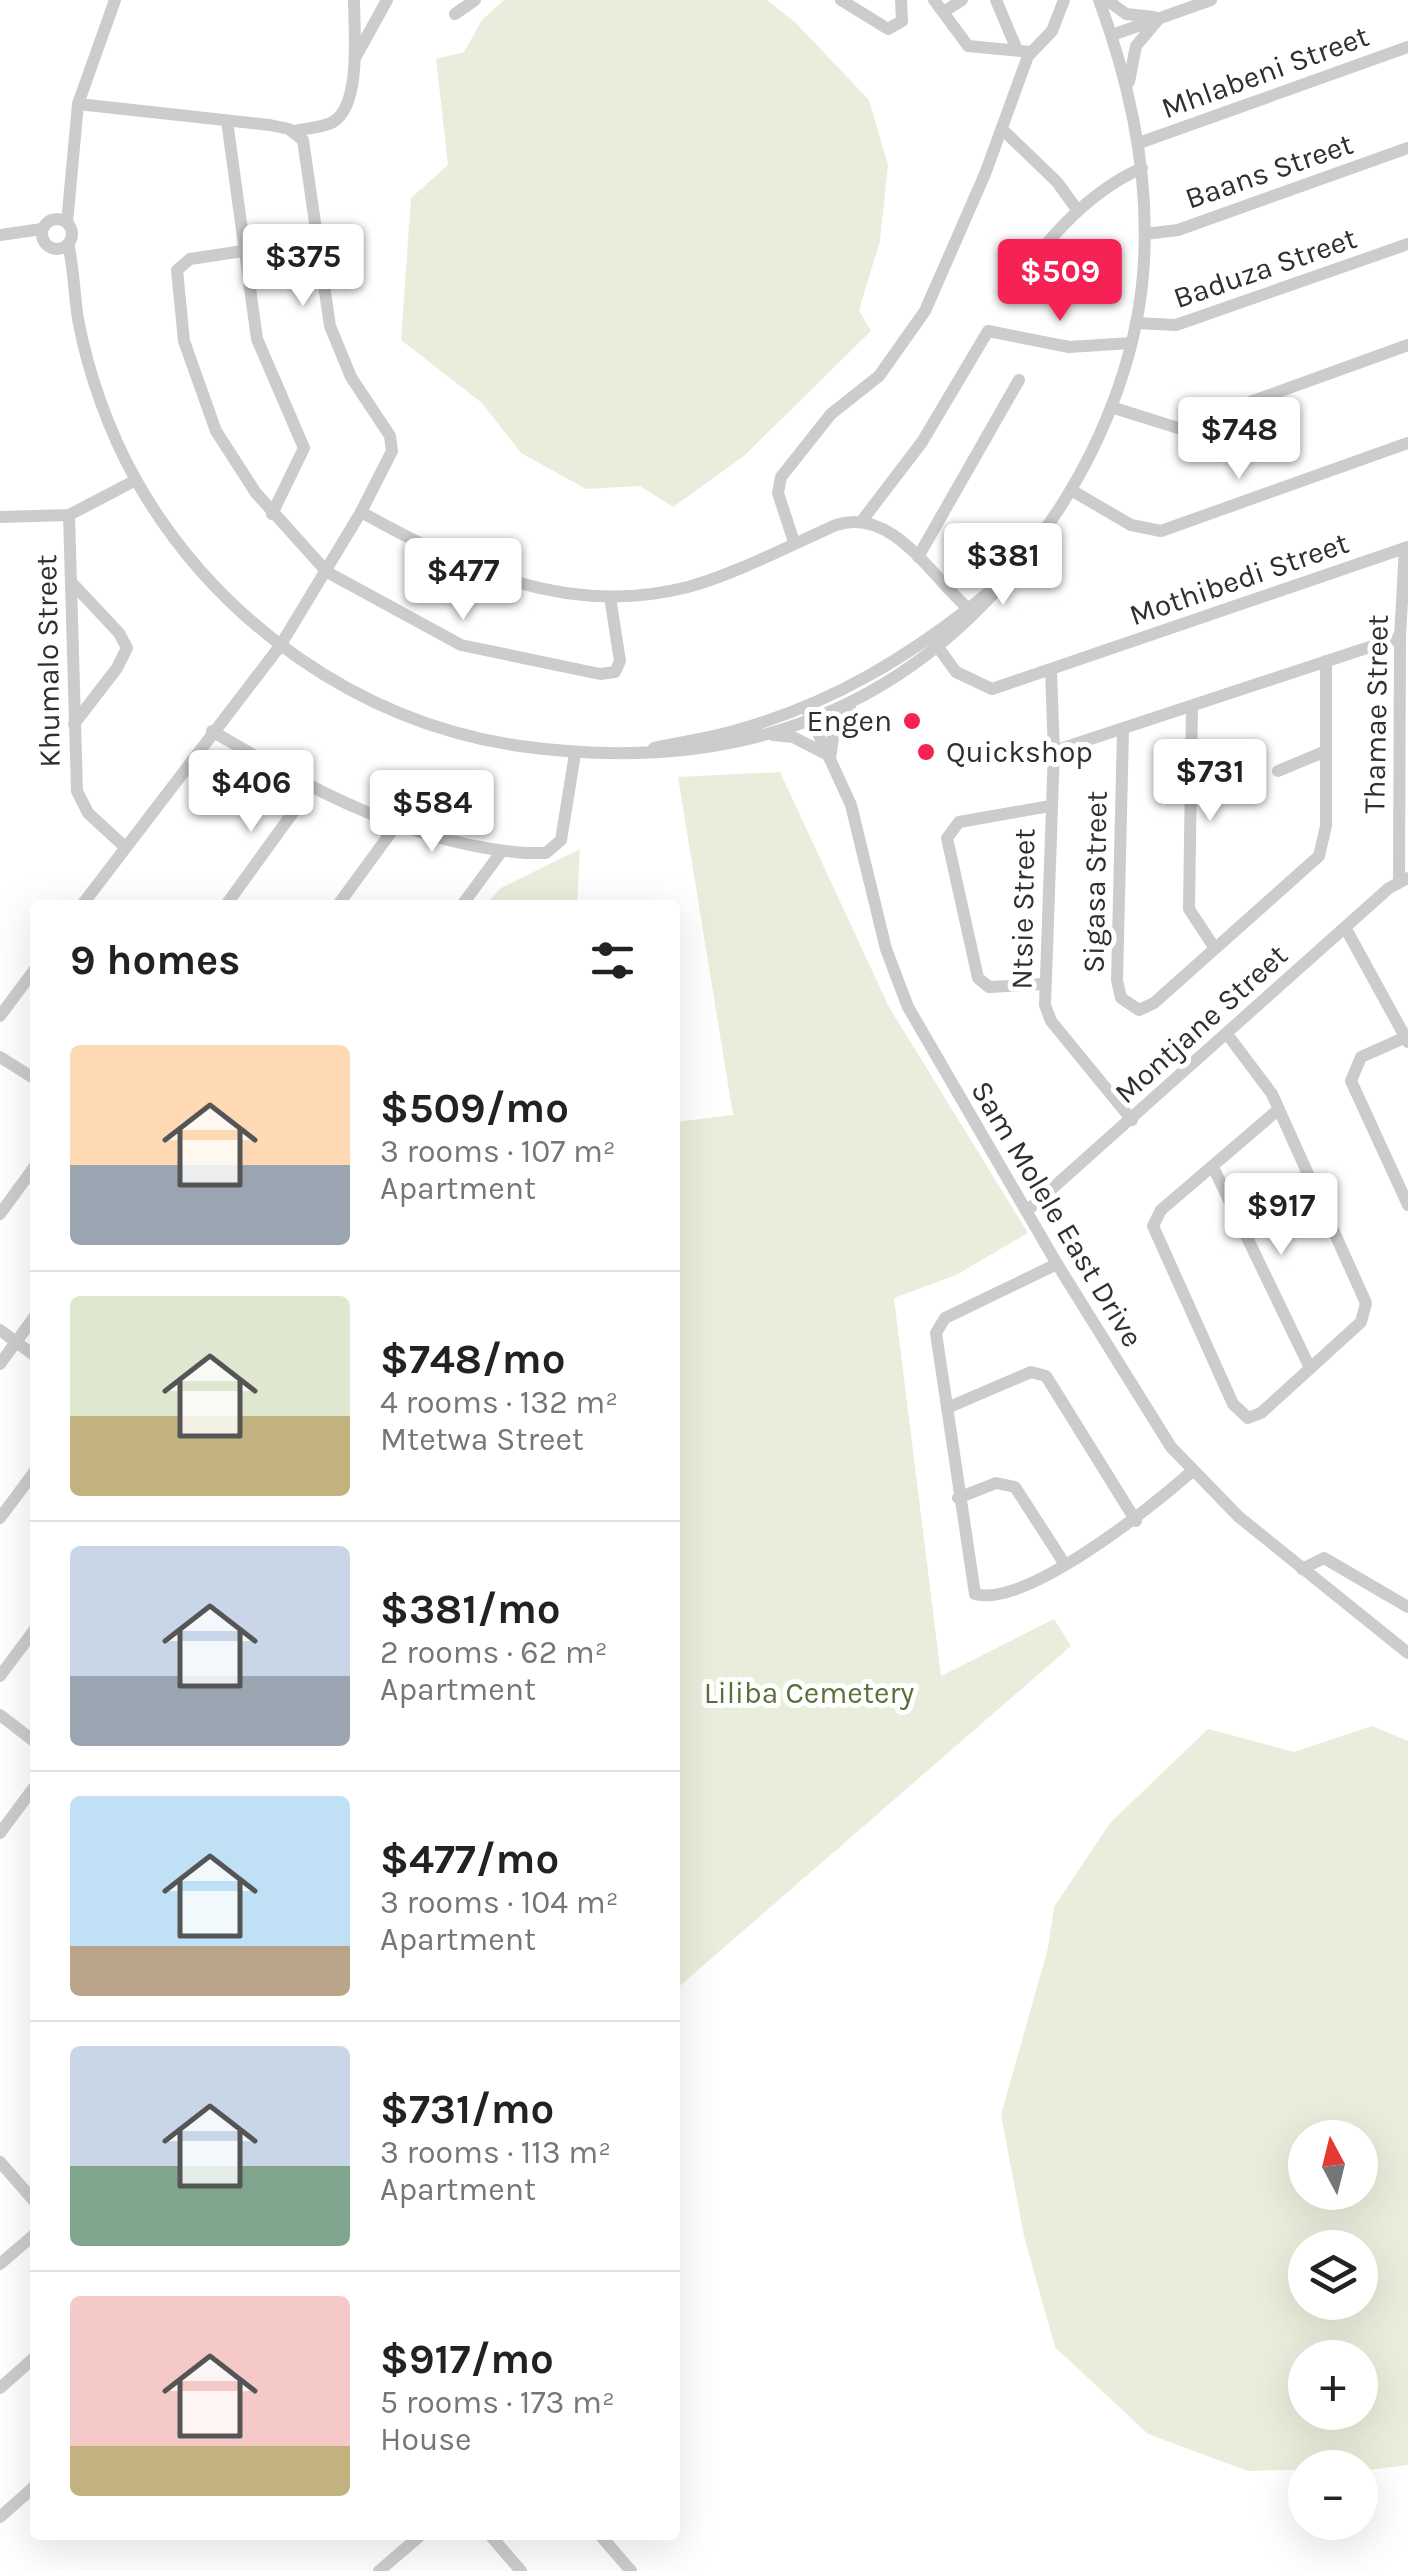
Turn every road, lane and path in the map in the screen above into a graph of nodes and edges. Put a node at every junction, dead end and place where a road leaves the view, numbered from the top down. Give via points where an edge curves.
1 (115, 0) edge
2 (354, 0) edge
3 (387, 0) edge
4 (475, 0) edge
5 (841, 0) edge
6 (901, 0) edge
7 (962, 0) edge
8 (996, 0) edge
9 (1064, 0) edge
10 (1099, 0) edge
11 (1107, 0) edge
12 (1212, 0) edge
13 (940, 5) edge
14 (456, 14) dead end
15 (1161, 18) junction
16 (1112, 35) junction
17 (1408, 47) edge
18 (1024, 51) junction
19 (356, 58) junction
20 (1128, 93) junction
21 (78, 104) junction
22 (227, 122) junction
23 (1002, 129) junction
24 (294, 131) junction
25 (1139, 144) junction
26 (1408, 148) edge
27 (1142, 168) junction
28 (1078, 211) junction
29 (61, 221) junction
30 (43, 234) junction
31 (1145, 234) junction
32 (0, 235) edge
33 (1408, 244) edge
34 (62, 246) junction
35 (242, 250) junction
36 (1006, 296) dead end
37 (1136, 323) junction
38 (1132, 343) junction
39 (1408, 345) edge
40 (1019, 380) dead end
41 (1111, 407) junction
42 (1408, 443) edge
43 (136, 480) junction
44 (1071, 490) junction
45 (362, 512) junction
46 (272, 514) junction
47 (69, 515) junction
48 (0, 517) edge
49 (861, 522) junction
50 (794, 542) junction
51 (1407, 548) edge
52 (918, 557) junction
53 (327, 572) junction
54 (1009, 576) junction
55 (74, 585) junction
56 (610, 597) junction
57 (969, 609) junction
58 (1400, 636) junction
59 (935, 644) junction
60 (280, 646) junction
61 (1326, 661) junction
62 (1051, 671) junction
63 (859, 697) junction
64 (1192, 706) junction
65 (809, 713) junction
66 (74, 724) junction
67 (1123, 730) junction
68 (212, 731) junction
69 (763, 736) junction
70 (1054, 751) junction
71 (1326, 751) junction
72 (637, 753) junction
73 (575, 754) junction
74 (828, 758) junction
75 (1278, 771) dead end
76 (310, 789) junction
77 (1050, 806) junction
78 (397, 824) junction
79 (125, 847) junction
80 (502, 851) junction
81 (1404, 879) edge
82 (86, 900) edge
83 (230, 900) edge
84 (342, 900) edge
85 (466, 900) edge
86 (1346, 928) junction
87 (1214, 947) junction
88 (30, 975) edge
89 (1043, 984) junction
90 (0, 1016) edge
91 (1227, 1034) junction
92 (1407, 1039) edge
93 (0, 1056) edge
94 (30, 1076) edge
95 (1278, 1109) junction
96 (1132, 1120) junction
97 (1213, 1167) junction
98 (30, 1173) edge
99 (1408, 1206) edge
100 (1028, 1210) junction
101 (0, 1214) edge
102 (1058, 1264) junction
103 (30, 1323) edge
104 (0, 1330) edge
105 (16, 1342) junction
106 (30, 1352) edge
107 (0, 1364) edge
108 (1310, 1368) junction
109 (946, 1408) junction
110 (1191, 1472) junction
111 (30, 1478) edge
112 (958, 1498) junction
113 (0, 1518) edge
114 (1136, 1521) junction
115 (1064, 1564) junction
116 (1302, 1569) junction
117 (1408, 1606) edge
118 (30, 1636) edge
119 (1408, 1653) edge
120 (0, 1676) edge
121 (0, 1715) edge
122 (30, 1738) edge
123 (30, 1793) edge
124 (0, 1833) edge
125 (0, 2162) edge
126 (30, 2196) edge
127 (30, 2238) edge
128 (0, 2264) edge
129 (30, 2361) edge
130 (0, 2388) edge
131 (30, 2490) edge
132 (0, 2517) edge
133 (414, 2540) edge
134 (493, 2540) edge
135 (604, 2540) edge
136 (513, 2568) edge
137 (379, 2571) edge
138 (631, 2571) edge

1 - 21 street
2 - 19 street
3 - 19 street
4 - 14 street
5 - 6 street via 888,29 902,21
7 - 13 street
8 - 18 street
9 - 18 street via 1052,31
10 - 16 street
11 - 15 street via 1126,14
12 - 15 street
13 - 18 street via 973,48
15 - 16 street
15 - 20 street via 1136,46
16 - 20 street
17 - 25 street, Mhlabeni Street
18 - 23 street
19 - 24 street via 343,112 332,122
20 - 25 street
21 - 22 street
21 - 29 street
22 - 24 street
22 - 35 street
23 - 28 street
23 - 50 street via 914,327 879,376 831,414 780,477 778,493
24 - 45 street via 303,140 330,326 351,377 390,436 390,460
25 - 27 street
26 - 31 street, Baans Street via 1178,230
27 - 28 street
27 - 31 street
28 - 36 street
29 - 30 street
29 - 34 street via 72,233
30 - 32 street
30 - 34 street
31 - 37 street
33 - 37 street, Baduza Street via 1176,326
34 - 43 street via 92,370
35 - 46 street via 257,339 304,448
35 - 46 street via 182,264 175,278 178,305 216,431
37 - 38 street
38 - 41 street
38 - 49 street via 1069,347 988,331 922,442
39 - 41 street via 1178,428
40 - 52 street
41 - 44 street
42 - 44 street via 1162,531 1140,529
43 - 47 street
43 - 60 street via 197,566
44 - 54 street
45 - 53 street
45 - 56 street via 481,574
46 - 53 street
47 - 48 street
47 - 55 street, Khumalo Street
49 - 50 street
49 - 52 street via 888,532
50 - 56 street via 689,586
51 - 58 street, Thamae Street
51 - 62 street, Mothibedi Street
52 - 57 street
53 - 56 street via 461,646 600,674 615,672 620,661
53 - 60 street
54 - 57 street
54 - 59 street via 984,609
55 - 66 street, Khumalo Street
55 - 66 street via 126,648
57 - 59 street
58 - 61 street
58 - 81 street, Thamae Street
59 - 62 street, Mothibedi Street via 956,672 980,686 1003,687
59 - 63 street
59 - 65 street
60 - 68 street
60 - 73 street via 348,690 426,725
61 - 64 street
61 - 71 street, Sigasa Street
62 - 70 street, Ntsie Street
63 - 65 street
63 - 74 street via 834,723
64 - 67 street
64 - 87 street via 1189,909
65 - 69 street
65 - 72 street
65 - 74 street, Sam Molele East Drive
66 - 79 street, Khumalo Street via 80,801
67 - 70 street
67 - 87 street, Sigasa Street via 1121,998 1131,1007 1147,1007
68 - 76 street
68 - 79 street
69 - 72 street via 683,752
69 - 74 street via 793,737
70 - 77 street, Ntsie Street
71 - 75 street
71 - 87 street, Sigasa Street via 1319,856
72 - 73 street
73 - 80 street via 564,832 555,849
74 - 100 street, Sam Molele East Drive via 861,833 895,977 931,1051
76 - 78 street
76 - 83 street
77 - 89 street, Ntsie Street
77 - 89 street via 960,822 946,838 981,982
78 - 80 street
78 - 84 street
79 - 82 street
80 - 85 street
81 - 86 street, Montjane Street
86 - 91 street, Montjane Street
86 - 92 street
88 - 90 street
89 - 96 street, Ntsie Street via 1051,1021
91 - 95 street
91 - 96 street, Montjane Street
92 - 99 street via 1361,1057 1351,1082
93 - 94 street
95 - 97 street
95 - 108 street via 1366,1303 1361,1322
96 - 100 street, Montjane Street
97 - 108 street
97 - 108 street via 1161,1210 1155,1235 1233,1404 1248,1418 1261,1414
98 - 101 street
100 - 102 street, Sam Molele East Drive
102 - 109 street via 942,1321 936,1333
102 - 110 street, Sam Molele East Drive
103 - 105 street
104 - 105 street
105 - 106 street
105 - 107 street
109 - 112 street
109 - 114 street via 1030,1372 1046,1376
110 - 114 street
110 - 116 street, Sam Molele East Drive
111 - 113 street
112 - 115 street via 996,1482 1015,1487
112 - 115 street via 975,1594 1002,1594
114 - 115 street
116 - 117 street via 1324,1558
116 - 119 street, Sam Molele East Drive
118 - 120 street
121 - 122 street
123 - 124 street
125 - 126 street
127 - 128 street
129 - 130 street
131 - 132 street
133 - 137 street
134 - 136 street
135 - 138 street

